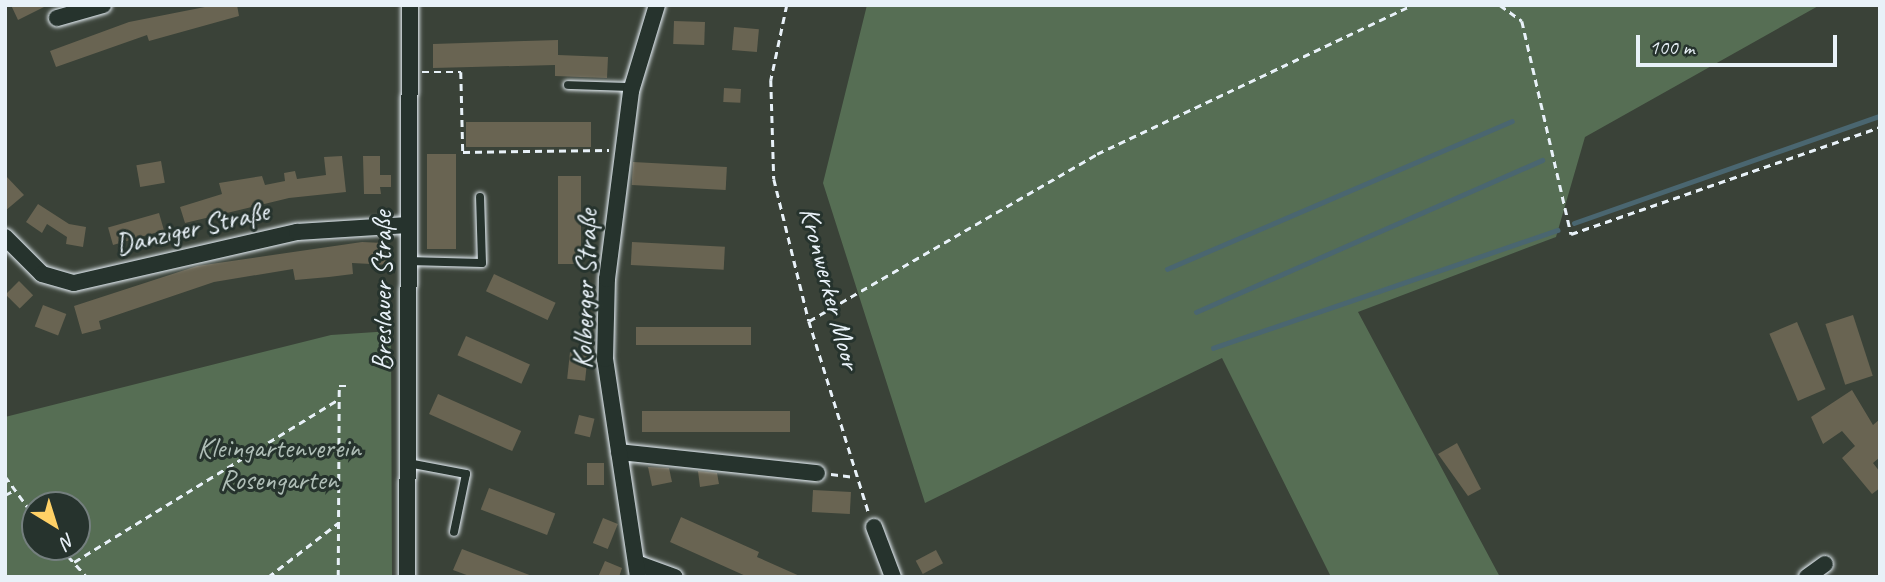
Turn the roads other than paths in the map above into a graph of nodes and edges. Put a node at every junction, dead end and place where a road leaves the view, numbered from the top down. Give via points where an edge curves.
1 (103, 5) edge
2 (410, 5) edge
3 (657, 5) edge
4 (57, 18) dead end
5 (568, 85) dead end
6 (632, 87) junction
7 (481, 197) dead end
8 (408, 225) junction
9 (5, 237) edge
10 (408, 261) junction
11 (619, 453) junction
12 (408, 463) junction
13 (817, 473) road end
14 (874, 527) road end
15 (454, 532) dead end
16 (1825, 564) dead end
17 (638, 571) edge
18 (407, 577) edge
19 (675, 577) edge
20 (892, 577) edge
21 (1807, 577) edge

1 - 4 street
2 - 8 street, Breslauer Straße
3 - 6 street, Kolberger Straße
5 - 6 lane
6 - 11 street, Kolberger Straße via 607,279 605,359
7 - 10 lane via 482,263
8 - 9 street, Danziger Straße via 297,232 74,283 43,274
8 - 10 street, Breslauer Straße
10 - 12 street, Breslauer Straße
11 - 13 street
11 - 17 street, Kolberger Straße
12 - 15 lane via 466,474
12 - 18 street, Breslauer Straße
14 - 20 street
16 - 21 street
17 - 19 street

